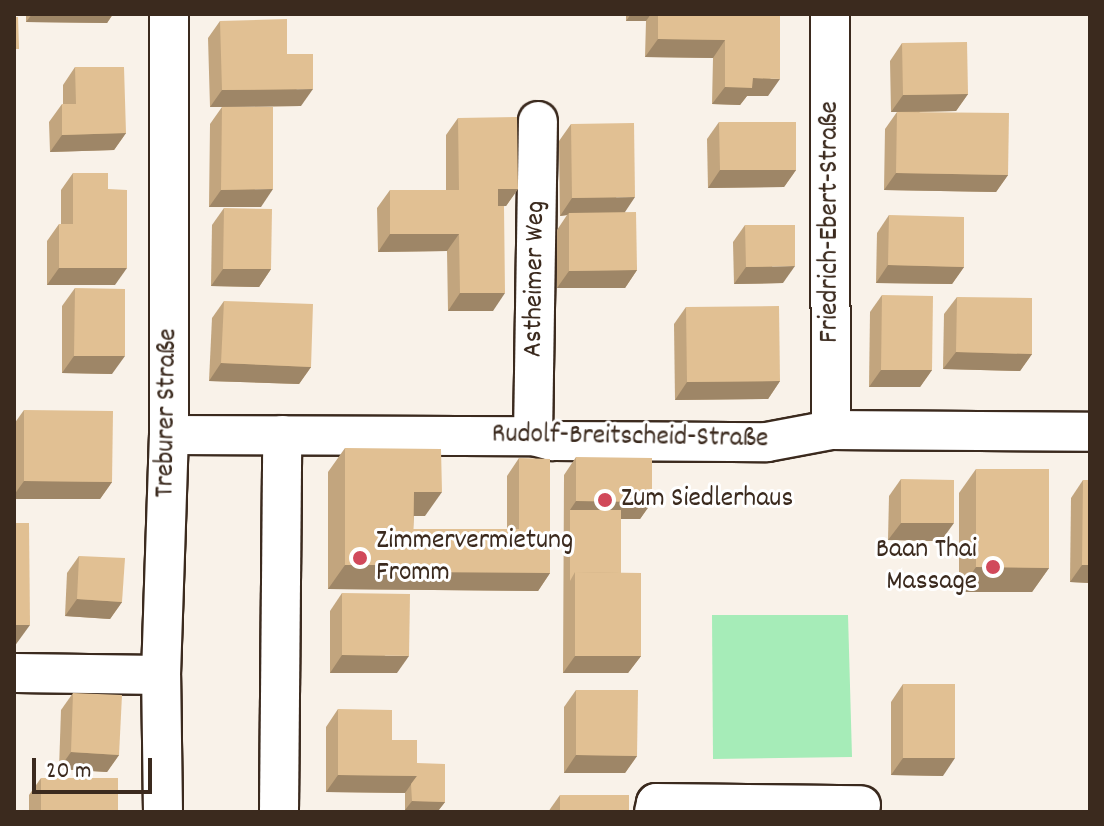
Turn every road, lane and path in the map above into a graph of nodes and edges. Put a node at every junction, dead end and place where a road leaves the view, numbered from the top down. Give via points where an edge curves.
1 (169, 14) edge
2 (830, 14) edge
3 (538, 121) dead end
4 (831, 430) junction
5 (1090, 432) edge
6 (169, 435) junction
7 (282, 435) junction
8 (533, 436) junction
9 (14, 673) edge
10 (161, 675) junction
11 (861, 805) dead end
12 (163, 812) edge
13 (279, 812) edge
14 (654, 812) edge

1 - 6 street, Treburer Straße
2 - 4 street, Friedrich-Ebert-Straße
3 - 8 street, Astheimer Weg
4 - 5 street, Rudolf-Breitscheid-Straße
4 - 8 street, Rudolf-Breitscheid-Straße via 767,442 552,441
6 - 7 street, Rudolf-Breitscheid-Straße
6 - 10 street, Treburer Straße
7 - 8 street, Rudolf-Breitscheid-Straße
7 - 13 street
9 - 10 street
10 - 12 street, Treburer Straße
11 - 14 street via 656,803

